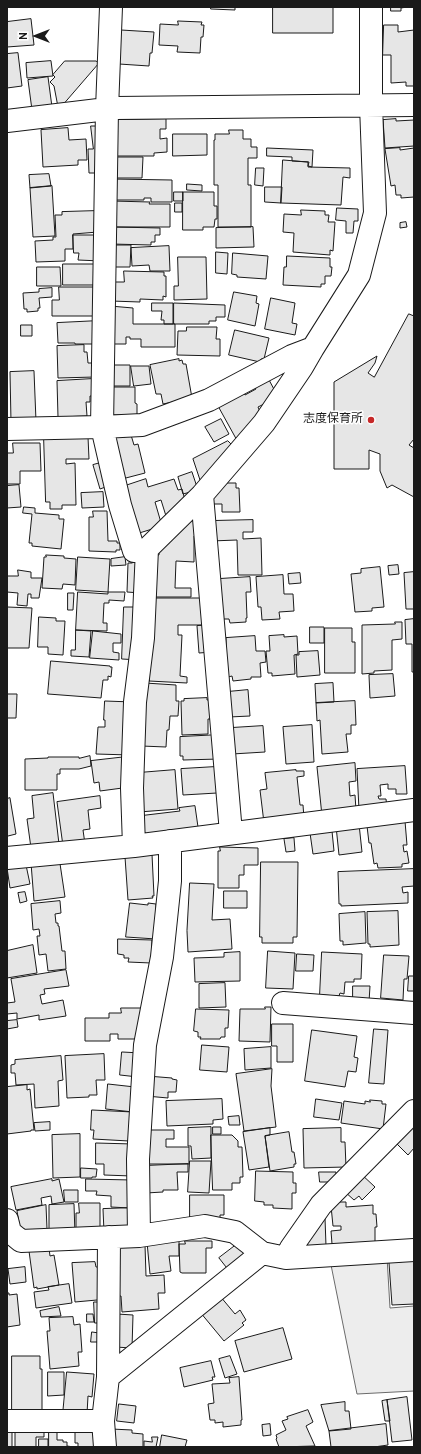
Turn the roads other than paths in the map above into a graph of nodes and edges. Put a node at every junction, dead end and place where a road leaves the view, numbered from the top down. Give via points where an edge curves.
1 (111, 7) edge
2 (371, 7) edge
3 (371, 105) junction
4 (414, 105) edge
5 (107, 109) junction
6 (7, 121) edge
7 (313, 348) junction
8 (102, 427) junction
9 (7, 429) edge
10 (202, 495) junction
11 (147, 549) junction
12 (414, 810) edge
13 (231, 833) junction
14 (170, 841) junction
15 (134, 846) junction
16 (7, 858) edge
17 (283, 1003) dead end
18 (414, 1013) edge
19 (414, 1111) edge
20 (7, 1220) edge
21 (139, 1236) junction
22 (109, 1237) junction
23 (414, 1250) edge
24 (262, 1253) junction
25 (286, 1258) junction
26 (108, 1377) junction
27 (7, 1421) edge
28 (103, 1421) junction
29 (105, 1447) edge

1 - 5 street
2 - 3 street
3 - 4 street
3 - 5 street
3 - 7 street via 375,213 359,275
5 - 6 street
5 - 8 street
7 - 8 street via 292,356 209,400 142,424
7 - 10 street via 264,423
8 - 9 street
8 - 11 street via 120,505 134,551
10 - 11 street
10 - 13 street
11 - 15 street via 143,638 135,702 132,788
12 - 13 street
13 - 14 street
14 - 15 street
14 - 21 street via 170,881 162,957 145,1045 138,1158
15 - 16 street
17 - 18 street
19 - 25 street via 321,1205
20 - 22 street via 10,1232 21,1241
21 - 22 street
21 - 24 street via 205,1226 235,1232
22 - 26 street
23 - 25 street
24 - 25 street
24 - 26 street
26 - 28 street
27 - 28 street
28 - 29 street

